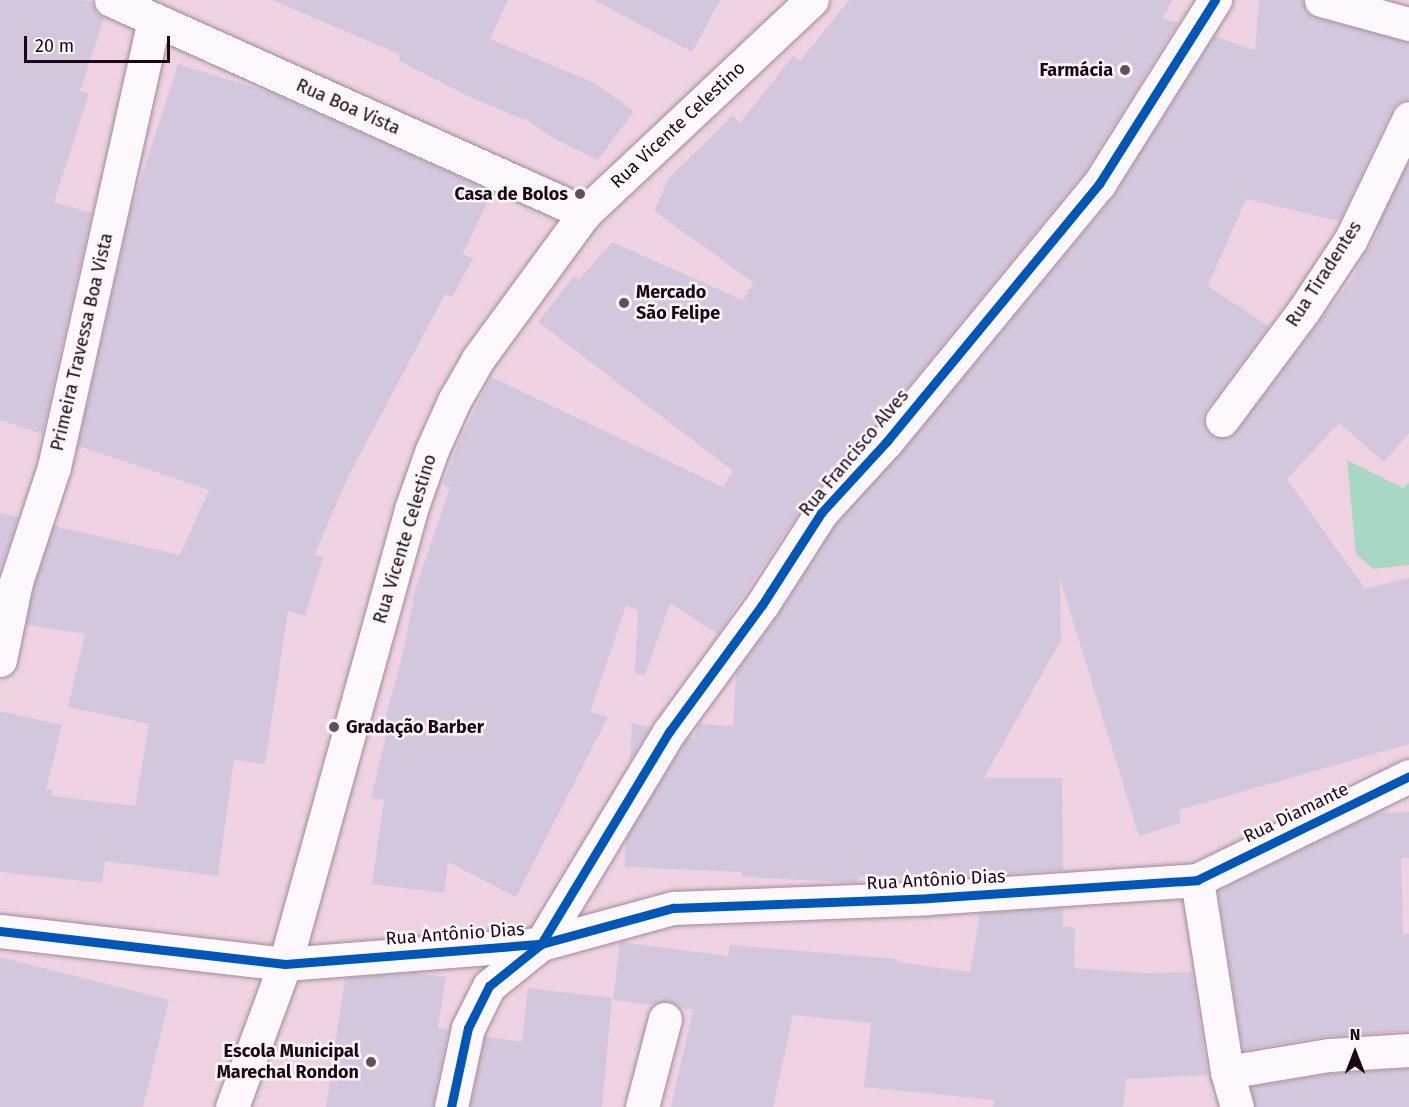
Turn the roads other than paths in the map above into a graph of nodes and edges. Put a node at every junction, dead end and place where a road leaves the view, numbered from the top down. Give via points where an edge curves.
1 (111, 0) edge
2 (812, 0) edge
3 (1215, 0) edge
4 (1321, 0) edge
5 (154, 20) junction
6 (1409, 24) edge
7 (1409, 118) edge
8 (585, 213) junction
9 (1221, 420) dead end
10 (0, 660) edge
11 (1409, 776) edge
12 (1197, 880) junction
13 (0, 930) edge
14 (541, 944) junction
15 (285, 964) junction
16 (665, 1019) dead end
17 (1409, 1050) edge
18 (1227, 1072) junction
19 (237, 1102) edge
20 (451, 1107) edge
21 (642, 1107) edge
22 (1237, 1107) edge

1 - 5 street, Rua Boa Vista
2 - 8 street, Rua Vicente Celestino
3 - 14 street, Rua Francisco Alves via 1099,184 886,441 821,513 762,605 669,732
4 - 6 street
5 - 8 street, Rua Boa Vista
5 - 10 street, Primeira Travessa Boa Vista via 54,467 16,582
7 - 9 street, Rua Tiradentes via 1351,239 1304,310
8 - 15 street, Rua Vicente Celestino via 478,359 432,450 411,509
11 - 12 street, Rua Diamante
12 - 14 street, Rua Antônio Dias via 929,898 673,908
12 - 18 street
13 - 15 street, Rua Antônio Dias
14 - 15 street, Rua Antônio Dias
14 - 20 street via 489,986 468,1028
15 - 19 street, Rua Vicente Celestino
16 - 21 street
17 - 18 street via 1320,1056
18 - 22 street

